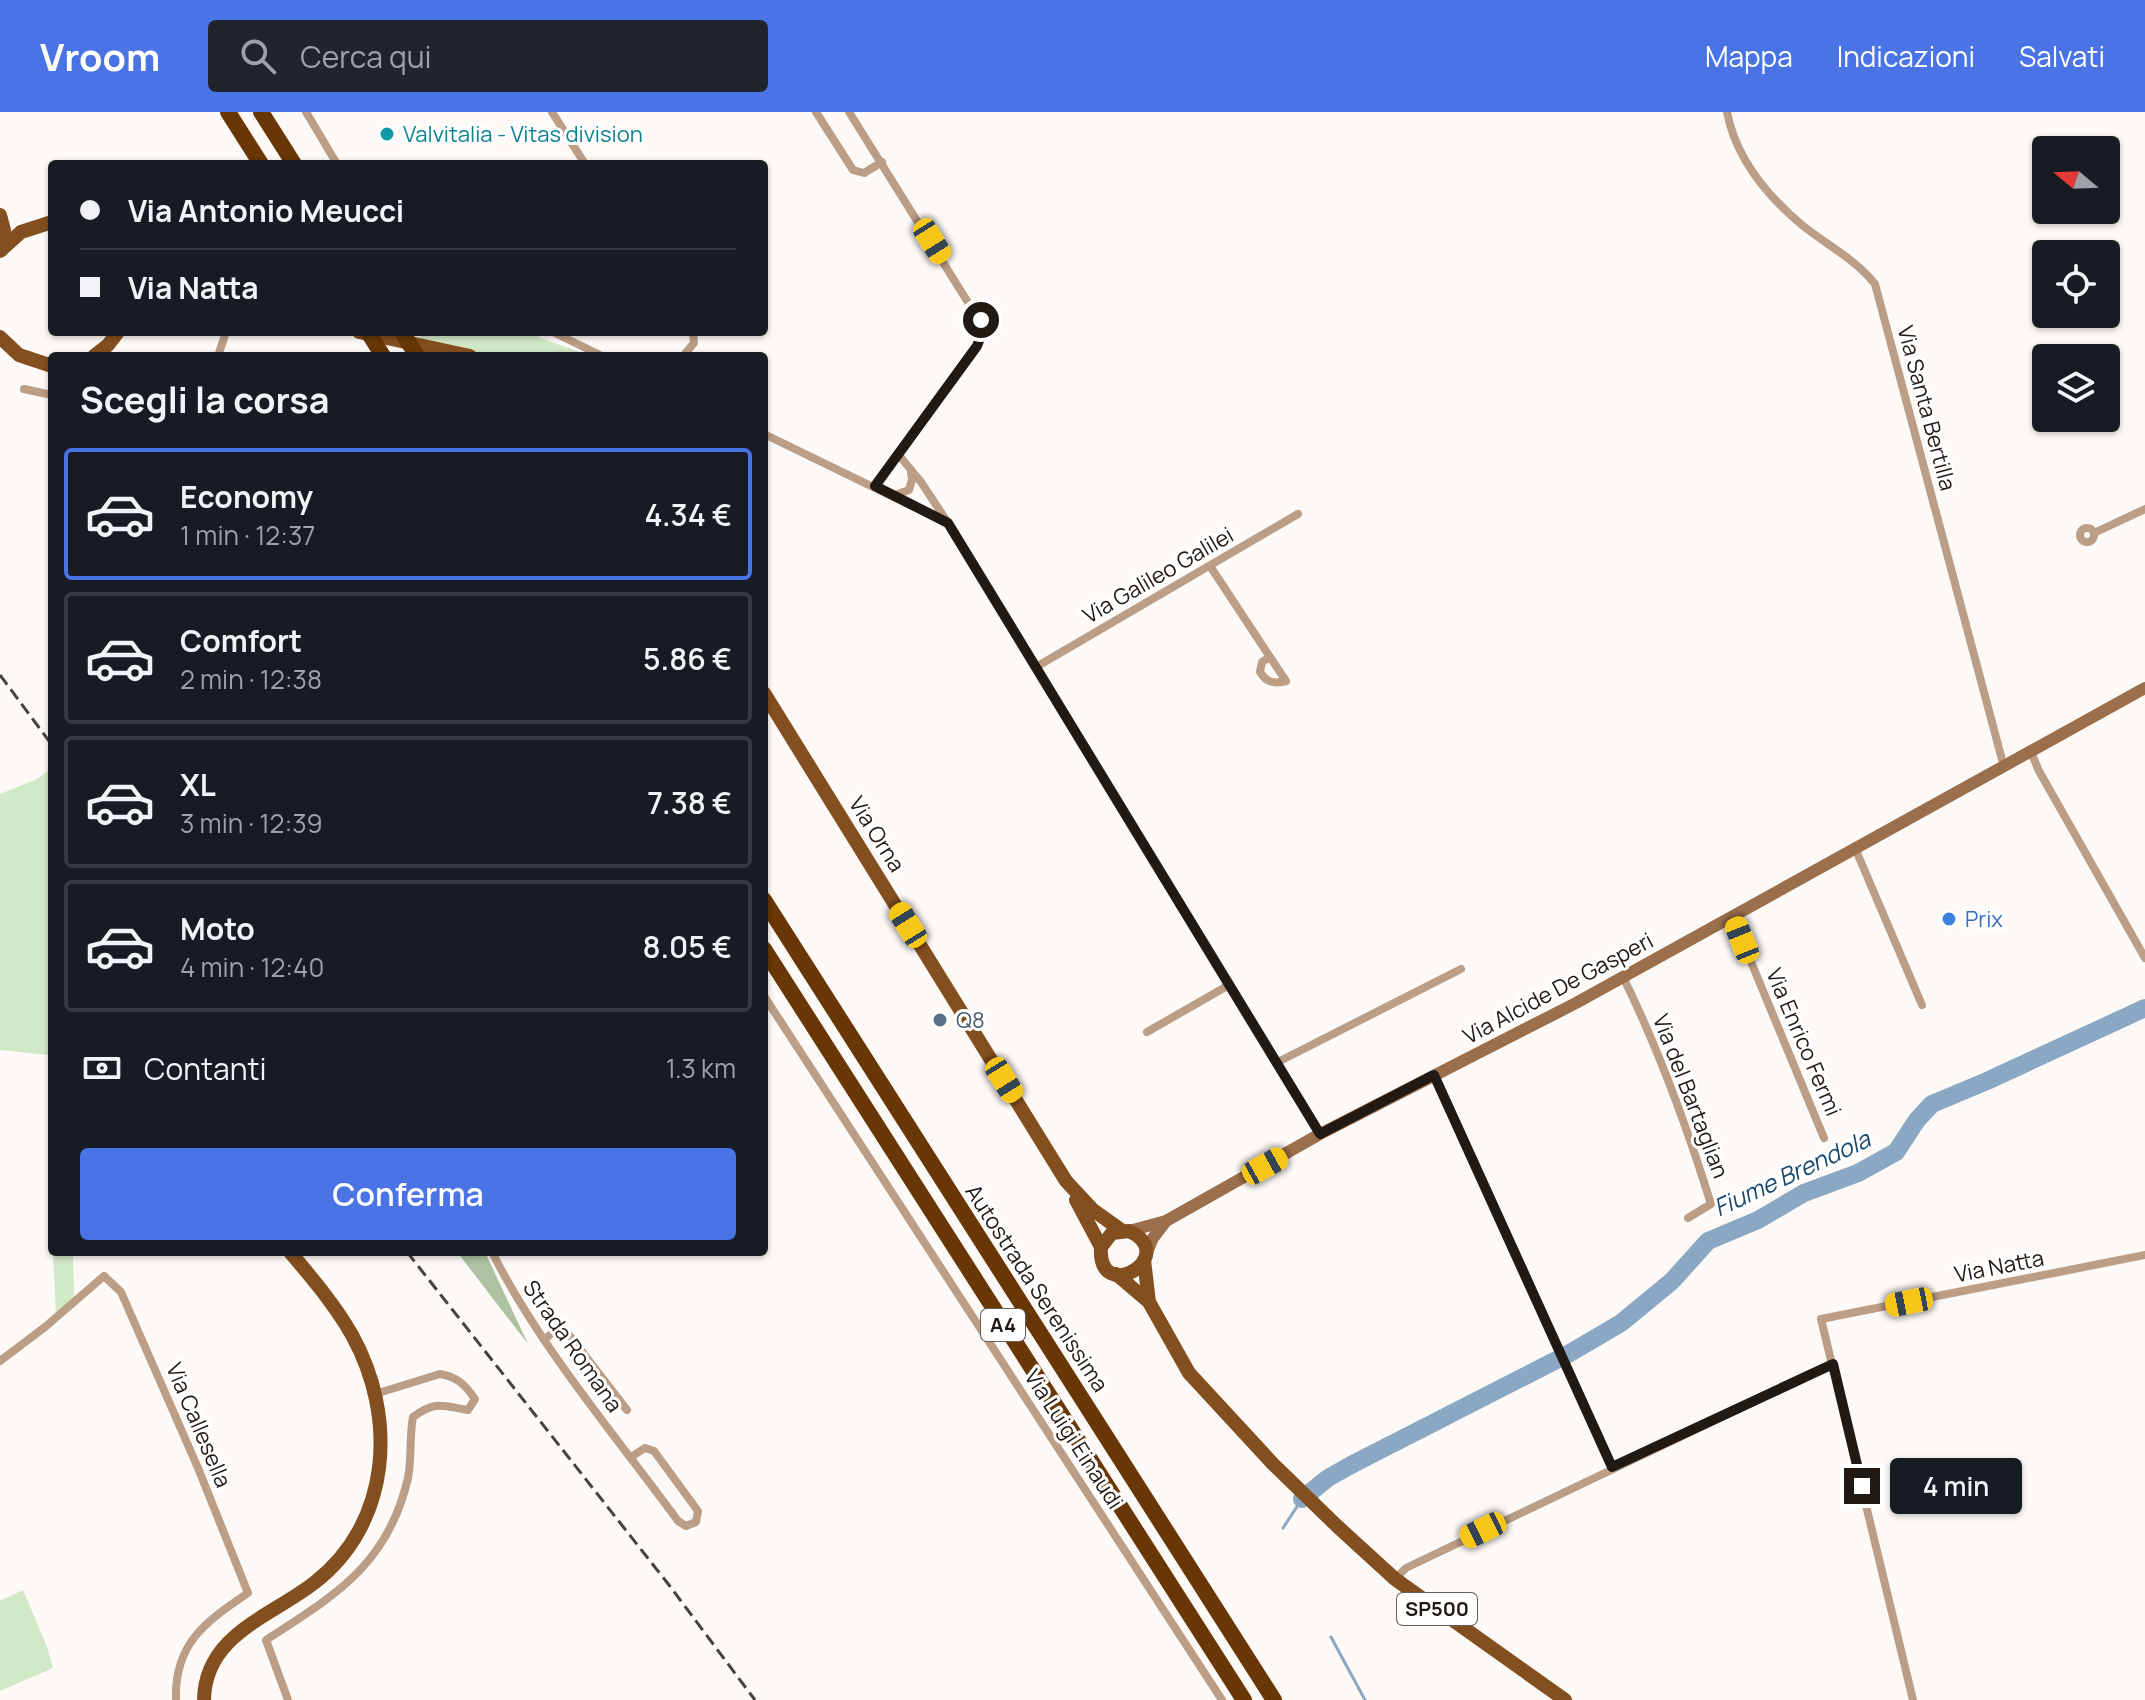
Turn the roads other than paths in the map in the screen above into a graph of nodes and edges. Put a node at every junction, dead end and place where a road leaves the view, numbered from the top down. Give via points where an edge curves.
1 (228, 112) edge
2 (261, 112) edge
3 (306, 112) edge
4 (552, 112) edge
5 (816, 112) edge
6 (849, 112) edge
7 (1727, 112) edge
8 (258, 160) edge
9 (291, 160) edge
10 (335, 160) edge
11 (582, 160) edge
12 (882, 162) junction
13 (1, 218) edge
14 (48, 223) edge
15 (24, 230) junction
16 (0, 250) edge
17 (372, 336) edge
18 (406, 336) edge
19 (561, 336) edge
20 (0, 337) edge
21 (420, 351) edge
22 (594, 352) edge
23 (48, 365) edge
24 (24, 389) dead end
25 (48, 394) edge
26 (768, 436) edge
27 (898, 454) junction
28 (910, 469) junction
29 (875, 486) junction
30 (891, 494) junction
31 (2145, 509) edge
32 (1298, 514) dead end
33 (948, 523) junction
34 (2094, 533) dead end
35 (1210, 566) junction
36 (1270, 657) dead end
37 (1036, 667) junction
38 (2145, 688) edge
39 (768, 699) edge
40 (2031, 752) junction
41 (2004, 767) junction
42 (1855, 848) junction
43 (768, 906) edge
44 (1732, 916) junction
45 (768, 955) edge
46 (2145, 958) edge
47 (1461, 969) dead end
48 (1623, 977) junction
49 (1229, 985) junction
50 (768, 1002) edge
51 (1922, 1005) dead end
52 (1147, 1032) dead end
53 (1278, 1062) junction
54 (1434, 1075) junction
55 (1320, 1134) junction
56 (1824, 1138) dead end
57 (1066, 1181) junction
58 (1688, 1218) dead end
59 (1166, 1221) junction
60 (1125, 1230) junction
61 (1101, 1247) junction
62 (2145, 1255) edge
63 (293, 1256) edge
64 (494, 1256) edge
65 (1145, 1258) junction
66 (1116, 1274) junction
67 (1149, 1302) junction
68 (545, 1339) junction
69 (0, 1361) edge
70 (1833, 1364) junction
71 (375, 1394) junction
72 (627, 1410) dead end
73 (631, 1457) junction
74 (1612, 1467) junction
75 (1395, 1579) junction
76 (176, 1700) edge
77 (204, 1700) edge
78 (288, 1700) edge
79 (1222, 1700) edge
80 (1244, 1700) edge
81 (1274, 1700) edge
82 (1565, 1700) edge
83 (1913, 1700) edge

1 - 8 highway
2 - 9 highway
3 - 10 street
4 - 11 street
5 - 12 street via 853,170 864,173
6 - 12 street
7 - 41 street, Via Santa Bertilla via 1742,156 1763,188 1875,284
12 - 27 street via 984,328 977,346
13 - 15 main road via 9,229
13 - 16 main road
14 - 15 main road
15 - 16 main road
17 - 21 main road
18 - 21 highway
19 - 22 street
20 - 23 main road via 19,355
24 - 25 street
26 - 29 street
27 - 28 street
27 - 29 street
28 - 30 street via 909,490
28 - 33 street
29 - 30 street
30 - 33 street
31 - 34 street
32 - 35 street, Via Galileo Galilei
33 - 37 street
35 - 36 street
35 - 37 street, Via Galileo Galilei
37 - 49 street
38 - 40 main road, Via Alcide De Gasperi
39 - 57 main road, Via Orna / SP500
40 - 41 main road, Via Alcide De Gasperi
40 - 46 street
41 - 42 main road, Via Alcide De Gasperi
42 - 44 main road, Via Alcide De Gasperi
42 - 51 street
43 - 81 highway, Autostrada Serenissima / A4
44 - 48 main road, Via Alcide De Gasperi
44 - 56 street, Via Enrico Fermi
45 - 80 highway, A4
47 - 53 street
48 - 54 main road, Via Alcide De Gasperi
48 - 58 street, Via del Bartaglian via 1651,1037 1711,1204
49 - 52 street
49 - 53 street
50 - 79 street, Via Luigi Einaudi
53 - 55 street
54 - 55 main road, Via Alcide De Gasperi
54 - 74 street
55 - 59 main road, Via Alcide De Gasperi
57 - 60 main road, Via Orna / SP500 via 1093,1210
57 - 61 main road, SP500
59 - 60 main road
59 - 65 main road, Via Alcide De Gasperi
60 - 61 main road via 1112,1233
60 - 65 main road, SP500 via 1142,1241
61 - 66 main road, SP500 via 1103,1264
62 - 70 street, Via Natta via 1821,1319
63 - 71 main road via 352,1336
64 - 68 street, Strada Romana
65 - 66 main road via 1133,1273
65 - 67 main road, SP500
66 - 67 main road, SP500
67 - 75 main road, SP500 via 1189,1373 1293,1483
68 - 72 street via 557,1329 566,1331
68 - 73 street, Strada Romana
69 - 76 street, Via Callesella via 104,1276 121,1292 248,1593 200,1629 187,1647 177,1669
70 - 74 street
70 - 83 street, Via Natta
71 - 77 main road via 381,1427 379,1477 357,1534 316,1581 228,1641 210,1665
71 - 78 street via 440,1374 465,1384 475,1399 468,1410 439,1404 413,1417 409,1474 380,1546 347,1585 266,1640
73 - 73 street, Strada Romana via 678,1521 686,1526 696,1522 698,1511 654,1451 645,1448
74 - 75 street via 1406,1568
75 - 82 main road, SP500

